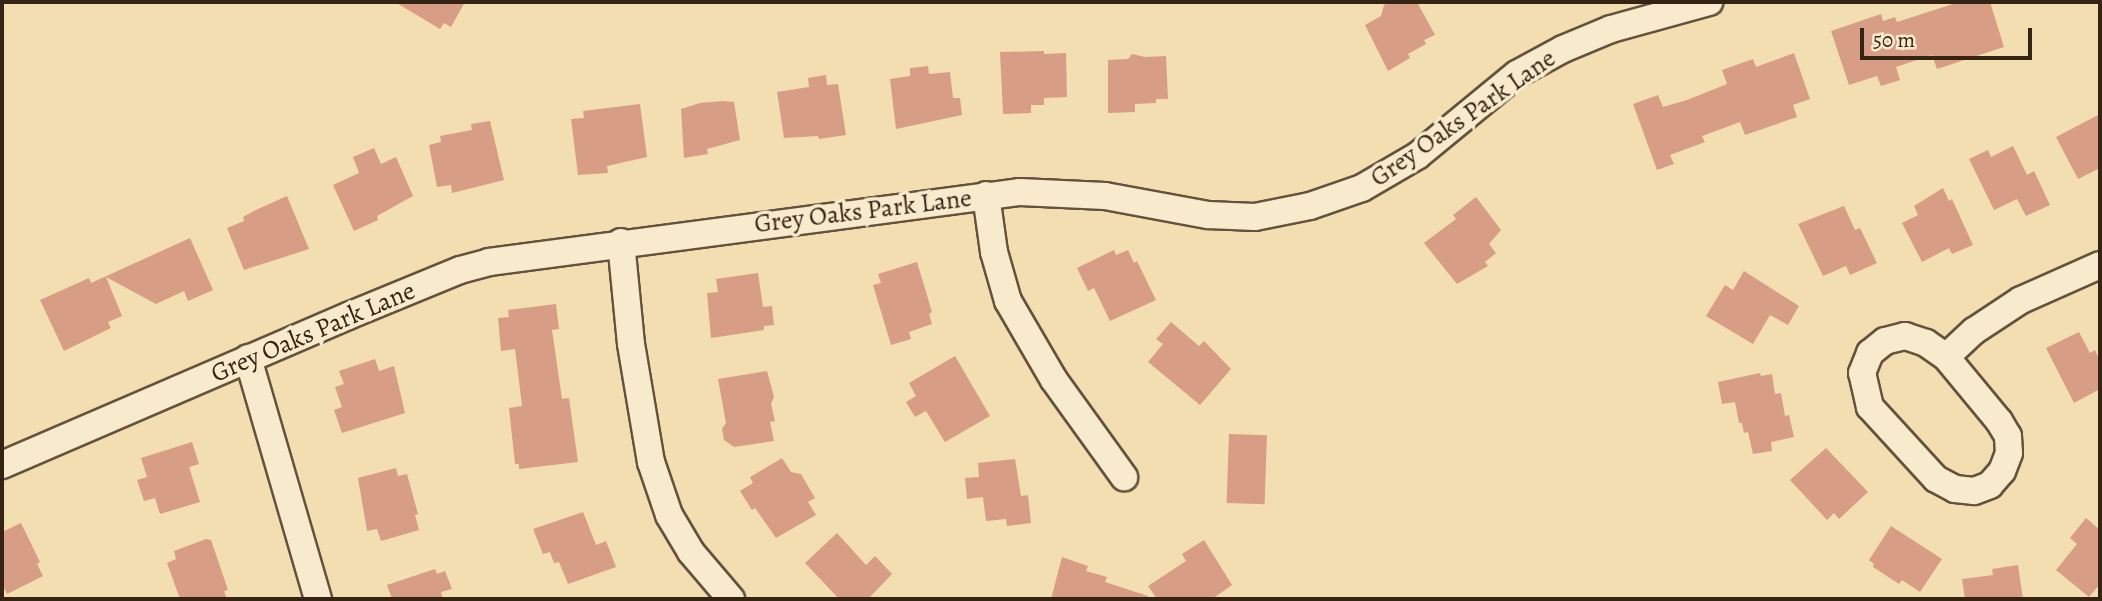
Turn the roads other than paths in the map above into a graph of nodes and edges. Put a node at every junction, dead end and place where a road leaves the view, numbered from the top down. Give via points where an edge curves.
1 (1709, 2) edge
2 (986, 195) junction
3 (621, 242) junction
4 (2100, 265) edge
5 (1946, 357) junction
6 (248, 358) junction
7 (2, 465) edge
8 (1125, 477) dead end
9 (318, 599) edge
10 (731, 599) edge

1 - 2 street, Grey Oaks Park Lane via 1611,29 1563,49 1517,74 1417,156 1362,188 1310,206 1243,217 1063,192
2 - 3 street, Grey Oaks Park Lane
2 - 8 street via 994,252 1008,301 1054,380
3 - 6 street, Grey Oaks Park Lane via 460,270
3 - 10 street via 631,344 651,462 670,515 691,552
4 - 5 street via 2021,300 1974,331
5 - 5 street via 1926,342 1905,336 1885,341 1870,353 1862,373 1864,392 1870,407 1936,479 1955,489 1974,491 1990,485 2003,471 2008,436
6 - 7 street, Grey Oaks Park Lane
6 - 9 street

